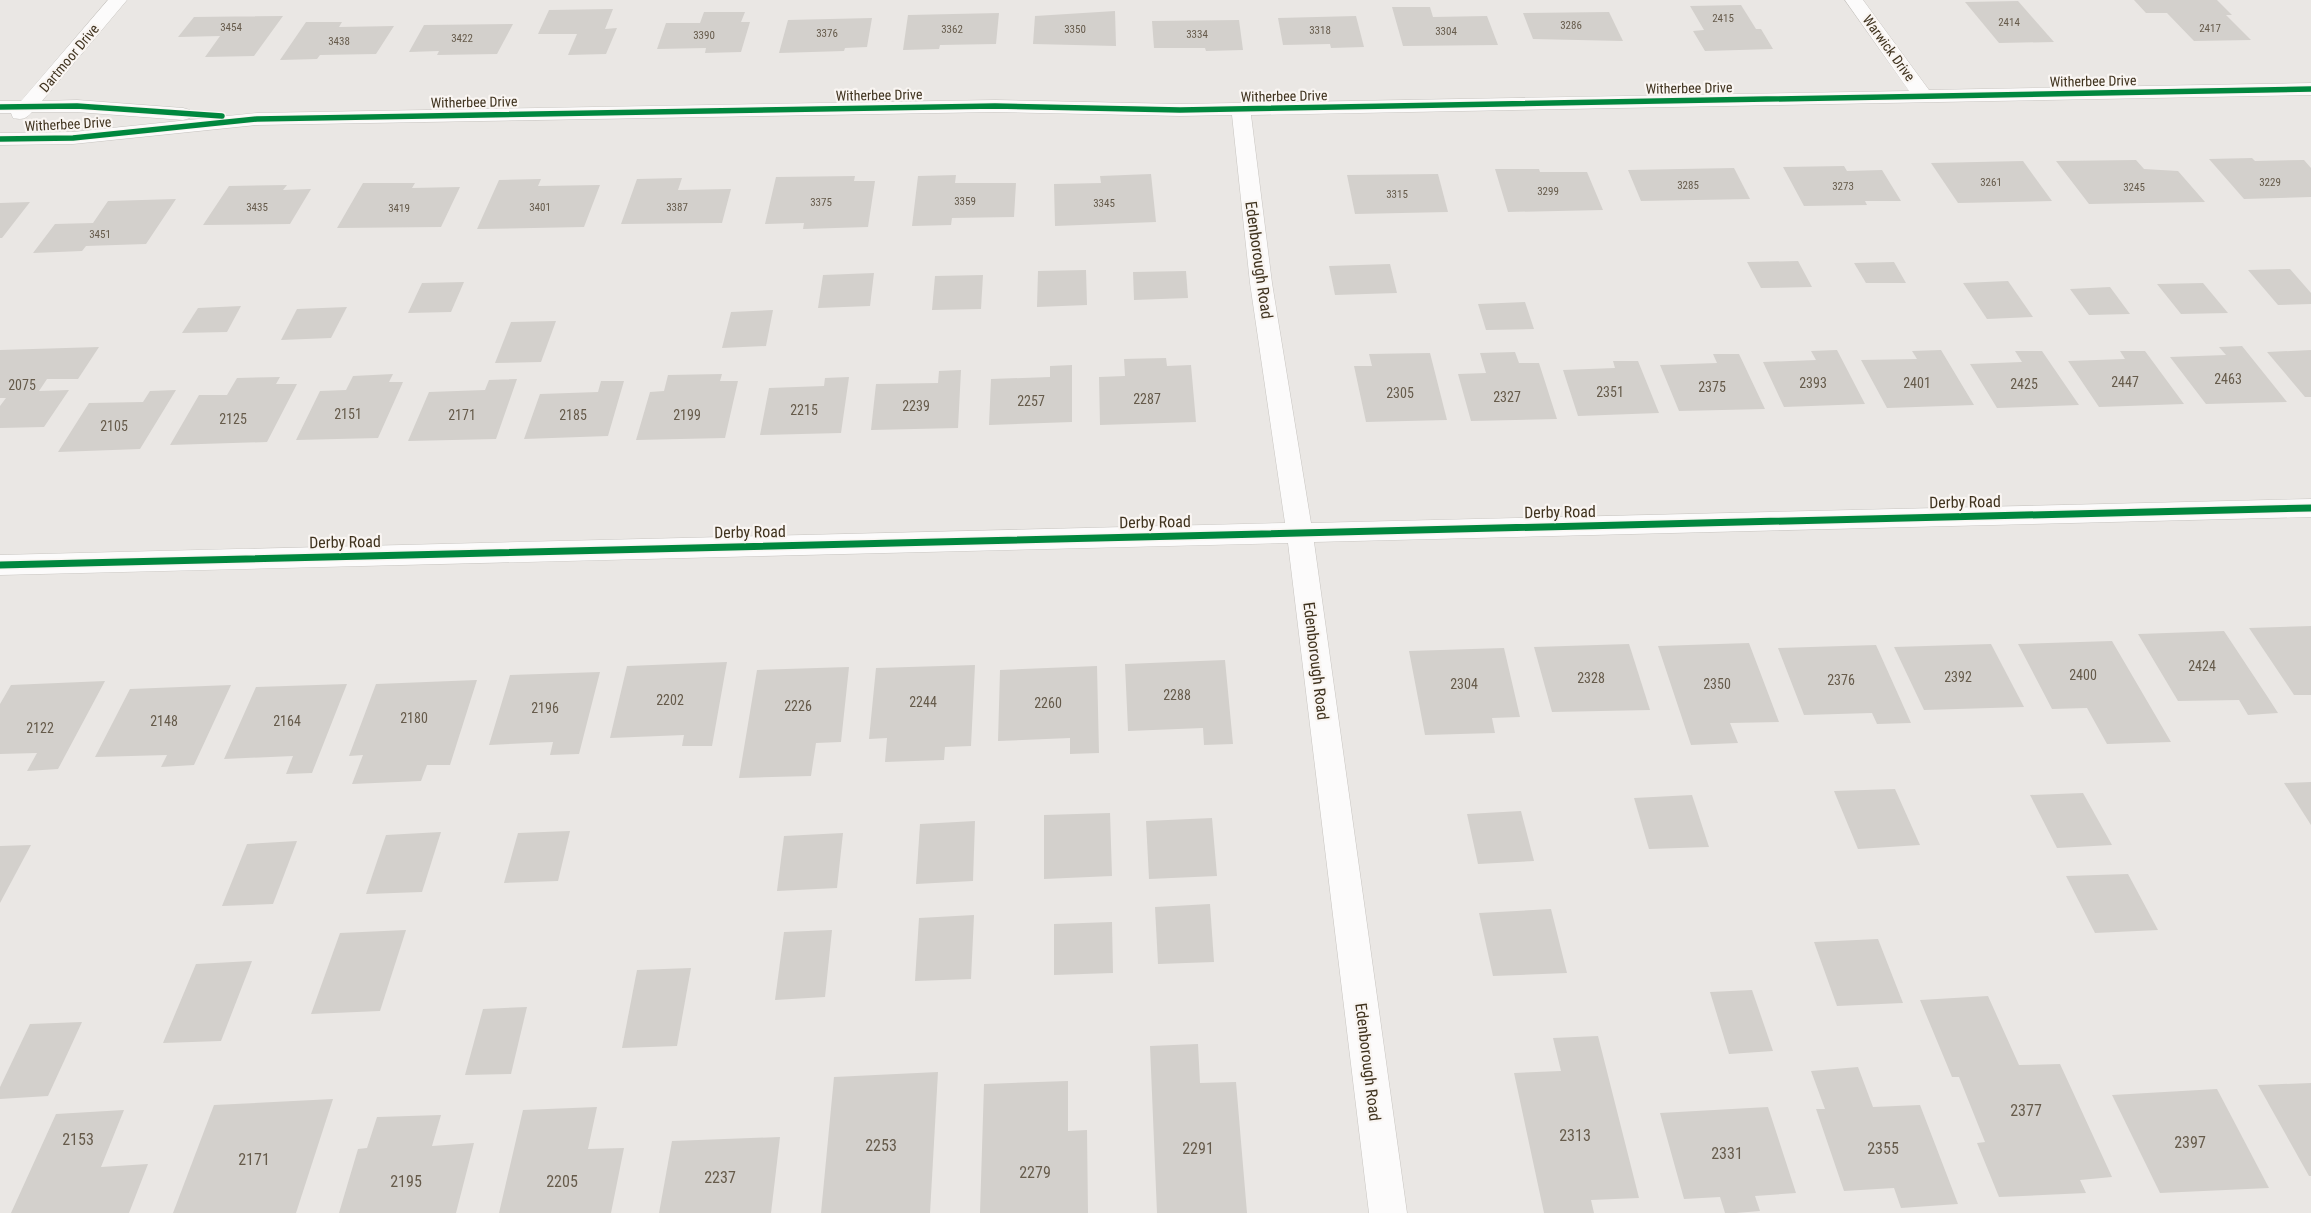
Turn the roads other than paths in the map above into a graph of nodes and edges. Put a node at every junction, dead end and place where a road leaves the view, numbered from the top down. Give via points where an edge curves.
1 (118, 0) edge
2 (1854, 0) edge
3 (2311, 89) edge
4 (1923, 96) junction
5 (0, 107) edge
6 (27, 107) junction
7 (1241, 109) junction
8 (257, 119) junction
9 (0, 139) edge
10 (2311, 508) edge
11 (1300, 532) junction
12 (0, 565) edge
13 (1388, 1213) edge

1 - 6 street, Dartmoor Drive
2 - 4 street, Warwick Drive
3 - 4 street, Witherbee Drive
4 - 7 street, Witherbee Drive
5 - 6 street, Witherbee Drive
6 - 8 street, Witherbee Drive via 77,106
6 - 9 street, Dartmoor Drive
7 - 8 street, Witherbee Drive via 1133,111 995,106
7 - 11 street, Edenborough Road via 1261,282
8 - 9 street, Witherbee Drive via 73,138
10 - 11 street, Derby Road
11 - 12 street, Derby Road
11 - 13 street, Edenborough Road

